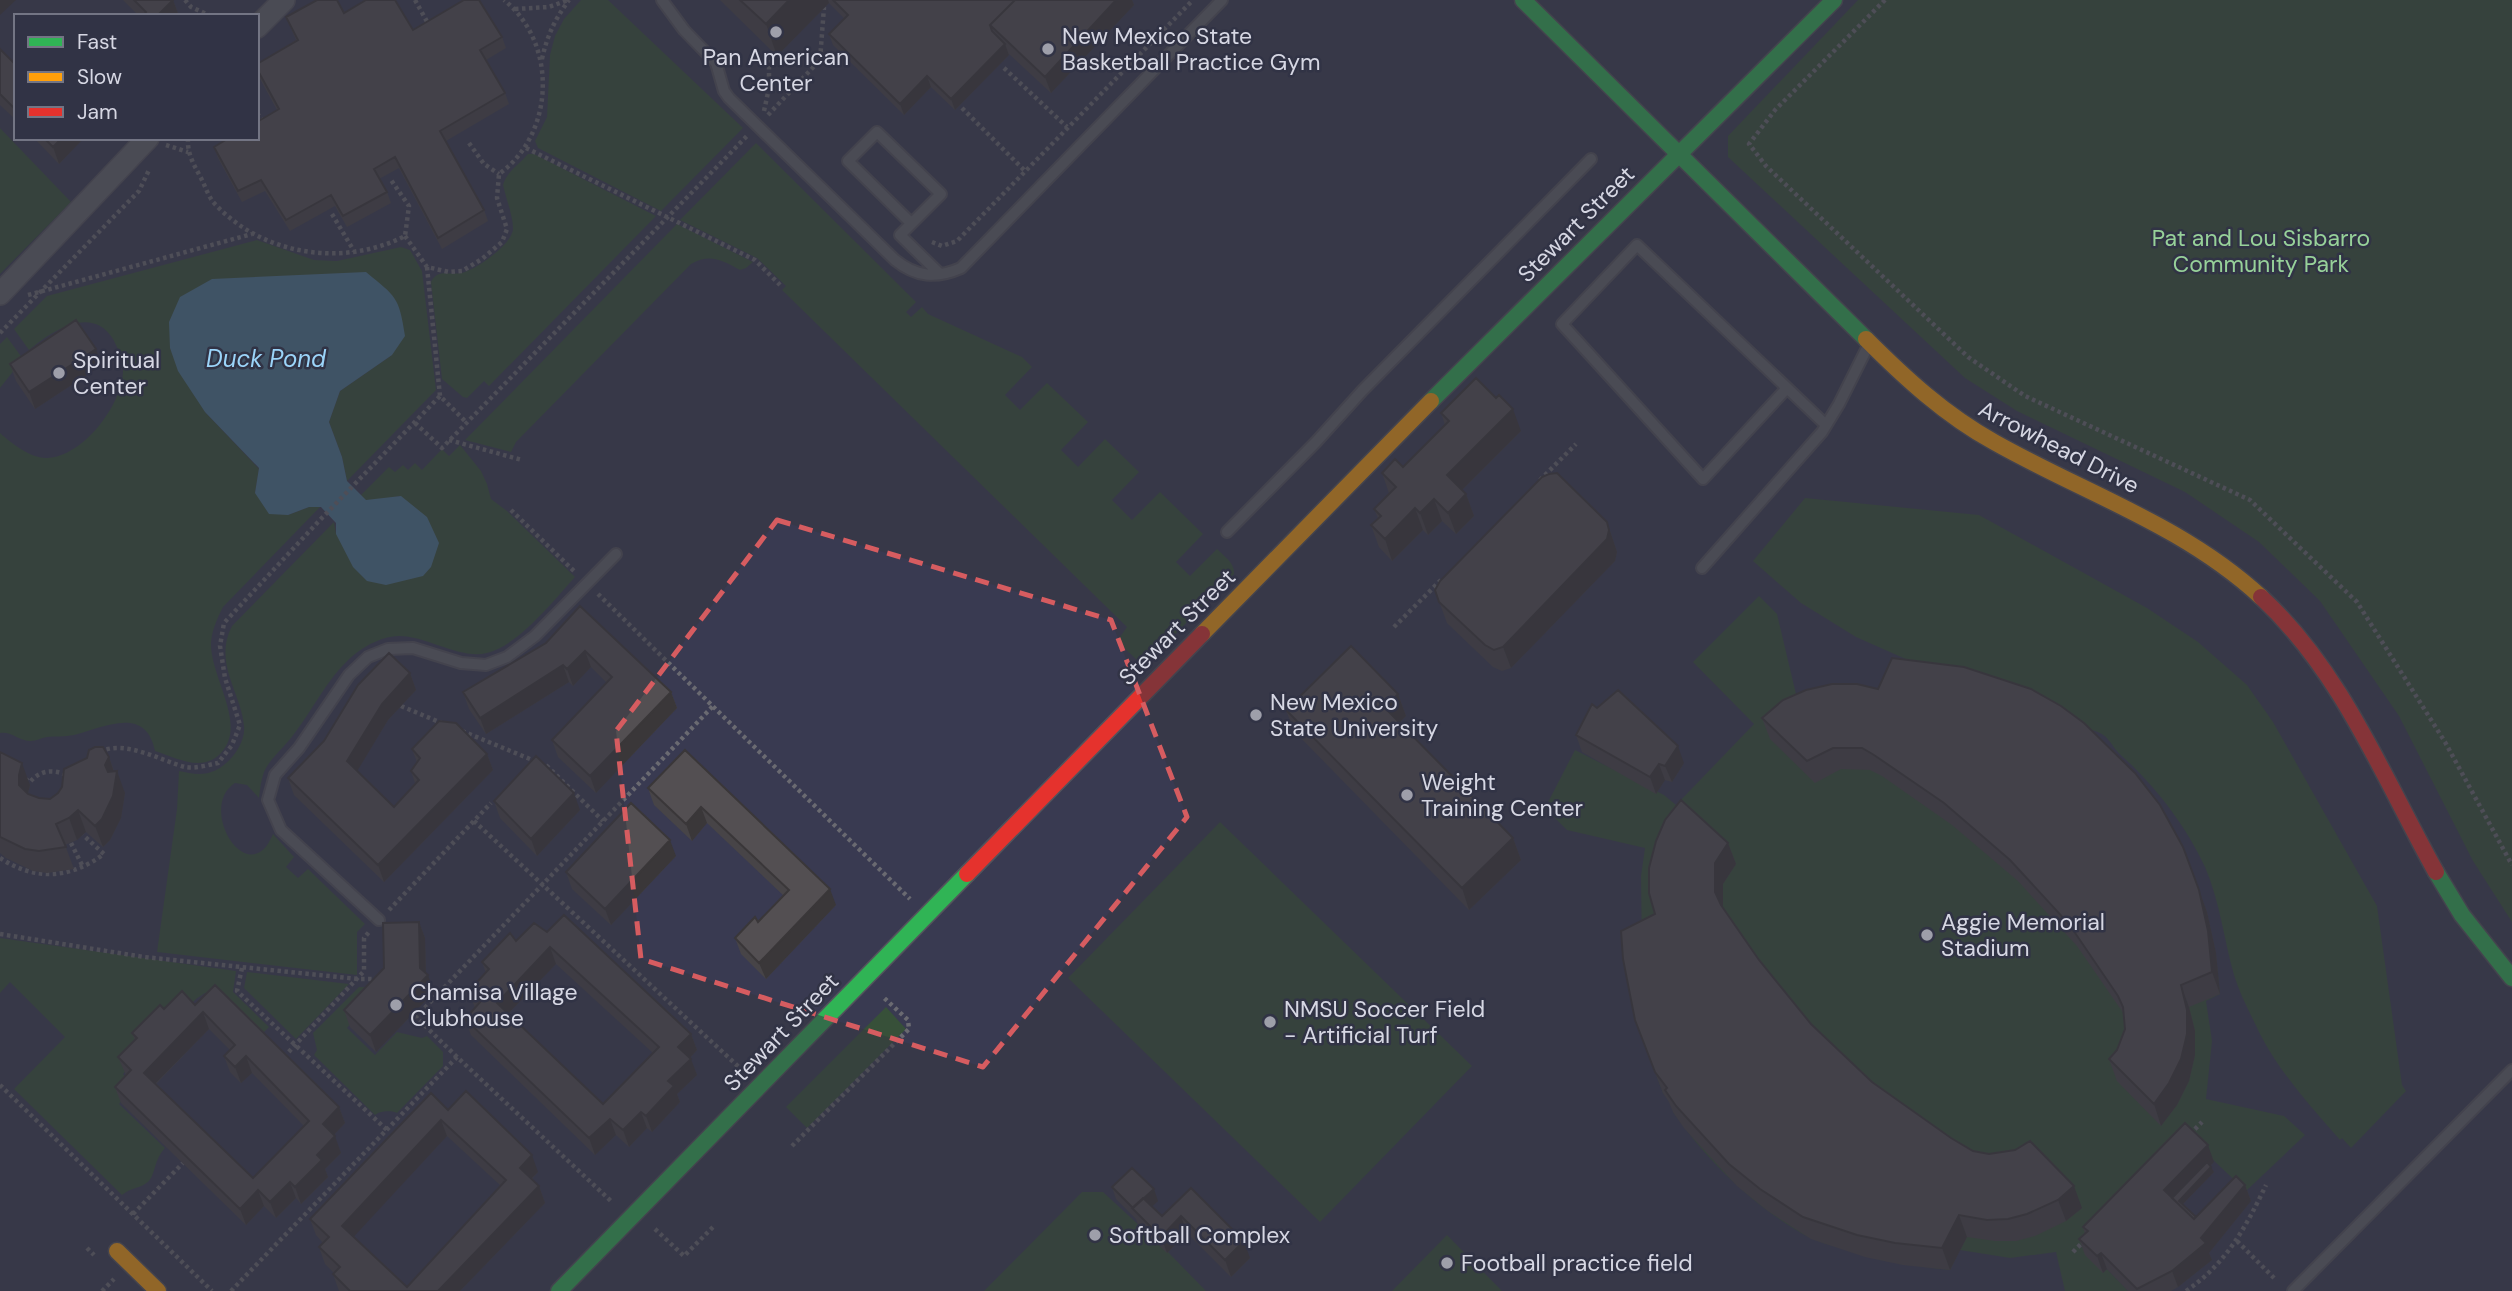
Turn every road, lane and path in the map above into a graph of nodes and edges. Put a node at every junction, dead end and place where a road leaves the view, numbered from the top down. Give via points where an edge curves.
1 (185, 0) edge
2 (284, 0) edge
3 (415, 0) edge
4 (504, 0) edge
5 (569, 0) edge
6 (662, 0) edge
7 (1193, 0) edge
8 (1222, 0) edge
9 (1523, 0) edge
10 (1834, 0) edge
11 (1885, 0) edge
12 (824, 7) dead end
13 (515, 9) junction
14 (207, 14) edge
15 (259, 25) edge
16 (433, 31) edge
17 (769, 60) dead end
18 (542, 61) junction
19 (1004, 68) dead end
20 (769, 88) dead end
21 (962, 108) dead end
22 (259, 116) edge
23 (757, 125) junction
24 (267, 127) edge
25 (1067, 127) junction
26 (146, 140) edge
27 (188, 140) edge
28 (469, 143) dead end
29 (172, 147) dead end
30 (526, 148) junction
31 (164, 153) dead end
32 (1678, 153) junction
33 (1591, 159) dead end
34 (150, 167) dead end
35 (1025, 171) junction
36 (499, 174) junction
37 (391, 180) dead end
38 (332, 214) edge
39 (669, 217) junction
40 (911, 223) junction
41 (253, 234) junction
42 (405, 236) junction
43 (929, 239) dead end
44 (354, 251) junction
45 (427, 267) junction
46 (940, 274) junction
47 (780, 285) dead end
48 (40, 293) junction
49 (0, 294) edge
50 (27, 295) dead end
51 (0, 334) edge
52 (1869, 343) junction
53 (1787, 388) junction
54 (440, 397) junction
55 (467, 422) junction
56 (415, 423) junction
57 (1826, 425) junction
58 (449, 440) junction
59 (1576, 444) dead end
60 (522, 460) dead end
61 (1539, 481) edge
62 (511, 510) dead end
63 (1227, 532) dead end
64 (616, 554) dead end
65 (1702, 568) dead end
66 (1448, 572) edge
67 (586, 583) junction
68 (1394, 627) dead end
69 (401, 706) dead end
70 (713, 706) junction
71 (95, 754) edge
72 (20, 777) edge
73 (69, 777) edge
74 (491, 803) dead end
75 (474, 821) junction
76 (603, 821) junction
77 (83, 835) edge
78 (71, 843) dead end
79 (0, 858) edge
80 (2512, 864) edge
81 (83, 867) junction
82 (542, 884) junction
83 (910, 899) dead end
84 (379, 920) junction
85 (0, 934) edge
86 (242, 968) junction
87 (2512, 978) edge
88 (358, 979) junction
89 (390, 979) edge
90 (887, 989) dead end
91 (295, 1046) junction
92 (457, 1057) junction
93 (281, 1060) edge
94 (742, 1070) dead end
95 (2512, 1070) edge
96 (0, 1085) edge
97 (2202, 1122) dead end
98 (387, 1130) junction
99 (2184, 1141) edge
100 (792, 1146) dead end
101 (183, 1163) edge
102 (2266, 1185) dead end
103 (612, 1202) dead end
104 (636, 1211) junction
105 (133, 1214) junction
106 (714, 1226) dead end
107 (2091, 1233) edge
108 (2237, 1241) junction
109 (117, 1251) dead end
110 (2073, 1252) dead end
111 (116, 1278) dead end
112 (2274, 1278) dead end
113 (103, 1291) edge
114 (158, 1291) edge
115 (212, 1291) edge
116 (231, 1291) edge
117 (559, 1291) edge
118 (2186, 1291) edge
119 (2293, 1291) edge

1 - 14 path
2 - 15 street
3 - 16 path
4 - 13 path
5 - 13 path via 549,7
5 - 18 path via 547,38
6 - 23 lane via 716,63 729,98
7 - 25 path
8 - 46 lane via 961,268
9 - 32 street, Arrowhead Drive
10 - 32 street, Stewart Street
11 - 80 path via 1775,110 1749,144 1766,166 1968,357 2025,396 2250,500 2357,602 2445,742
12 - 23 path via 820,60
13 - 18 path via 534,37
17 - 20 path
18 - 30 path via 537,126
19 - 25 path
21 - 35 path
22 - 24 path
23 - 39 path
23 - 46 lane via 904,268 916,274
25 - 35 path
26 - 49 street
27 - 41 path via 188,152 212,200
28 - 36 path via 484,164
29 - 31 path
30 - 36 path
30 - 39 path
32 - 52 street, Arrowhead Drive
32 - 104 street, Stewart Street
33 - 63 lane
34 - 48 path via 139,191
35 - 43 path via 957,241 942,246
36 - 45 path via 497,198 507,229 502,242 462,271
37 - 42 path via 409,206
38 - 44 path
39 - 47 path via 755,260
39 - 55 path
40 - 40 lane via 941,194 877,132 848,161
40 - 46 lane via 900,235
41 - 44 path via 311,253
41 - 48 path
42 - 44 path
42 - 45 path
45 - 54 path
48 - 50 path
48 - 51 path
52 - 57 lane
52 - 87 street, Arrowhead Drive via 1963,424 2179,536 2230,570 2285,620 2346,703 2450,894
53 - 53 lane via 1637,245 1562,324 1703,479
53 - 57 lane
54 - 55 path
54 - 56 path
55 - 58 path
56 - 58 path via 442,447
56 - 71 path via 224,623 220,646 240,726 218,763 188,768 134,750 105,749
57 - 65 lane
58 - 60 path
59 - 61 path
62 - 67 path
64 - 67 lane
66 - 68 path
67 - 70 path
67 - 84 lane via 536,636 507,657 486,665 461,663 413,648 388,649 368,657 349,675 275,775 268,800 281,830
69 - 76 path via 547,766
70 - 76 path
70 - 83 path
72 - 73 path via 30,782 36,775 57,771
74 - 75 path
75 - 82 path
75 - 84 path
76 - 82 path
77 - 81 path via 104,854
78 - 81 path
79 - 81 path via 43,875
82 - 92 path via 416,1017
82 - 94 path
84 - 88 path via 364,938 364,971
85 - 86 path
86 - 88 path
86 - 91 path via 237,990
88 - 89 path
88 - 91 path
90 - 100 path via 881,995 908,1020 909,1029
91 - 93 path
91 - 98 path
92 - 98 path
92 - 103 path
95 - 119 lane
96 - 105 path
97 - 99 path
98 - 116 path
101 - 105 path
102 - 108 path
104 - 106 path via 684,1256
104 - 117 street, Stewart Street
105 - 115 path
107 - 110 path
108 - 112 path
108 - 118 path via 2213,1270
109 - 114 street
111 - 113 path

